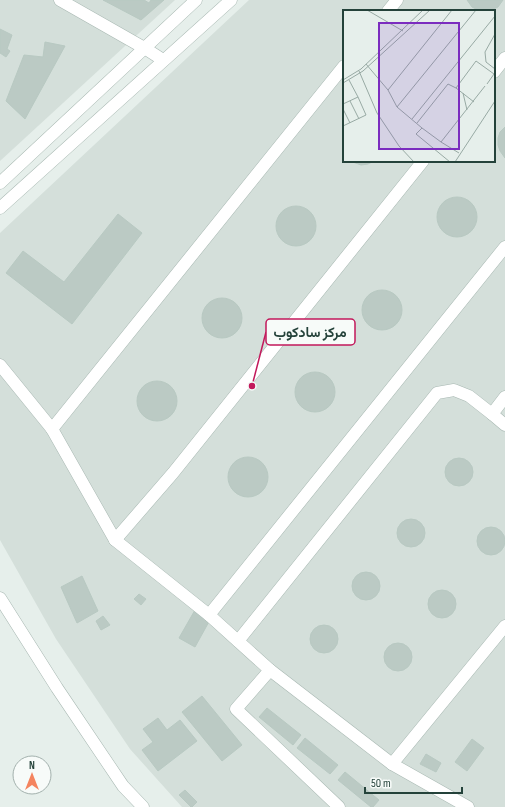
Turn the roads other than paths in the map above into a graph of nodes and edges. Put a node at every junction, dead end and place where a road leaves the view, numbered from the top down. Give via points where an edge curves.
1 (60, 0) edge
2 (196, 0) edge
3 (231, 0) edge
4 (397, 0) edge
5 (389, 10) edge
6 (146, 49) junction
7 (505, 58) edge
8 (163, 60) junction
9 (343, 67) edge
10 (495, 71) edge
11 (422, 162) edge
12 (20, 164) junction
13 (33, 178) junction
14 (0, 183) edge
15 (0, 208) edge
16 (505, 247) edge
17 (0, 365) edge
18 (505, 397) edge
19 (492, 414) junction
20 (505, 425) edge
21 (52, 429) junction
22 (115, 540) junction
23 (0, 598) edge
24 (210, 615) junction
25 (505, 626) edge
26 (238, 641) junction
27 (270, 670) junction
28 (392, 764) junction
29 (143, 807) edge
30 (339, 807) edge
31 (468, 807) edge

1 - 6 street
2 - 6 street
3 - 8 street
4 - 5 street
6 - 8 street
6 - 12 street
7 - 10 street
8 - 13 street
9 - 21 street
11 - 22 street via 173,473
12 - 13 street
12 - 14 street
13 - 15 street
16 - 24 street
17 - 21 street
18 - 19 street
19 - 20 street
19 - 26 street via 468,396 454,390 437,393
21 - 22 street
22 - 24 street
23 - 29 street via 123,786
24 - 26 street
25 - 28 street
26 - 27 street
27 - 28 street
27 - 30 street via 236,709
28 - 31 street

